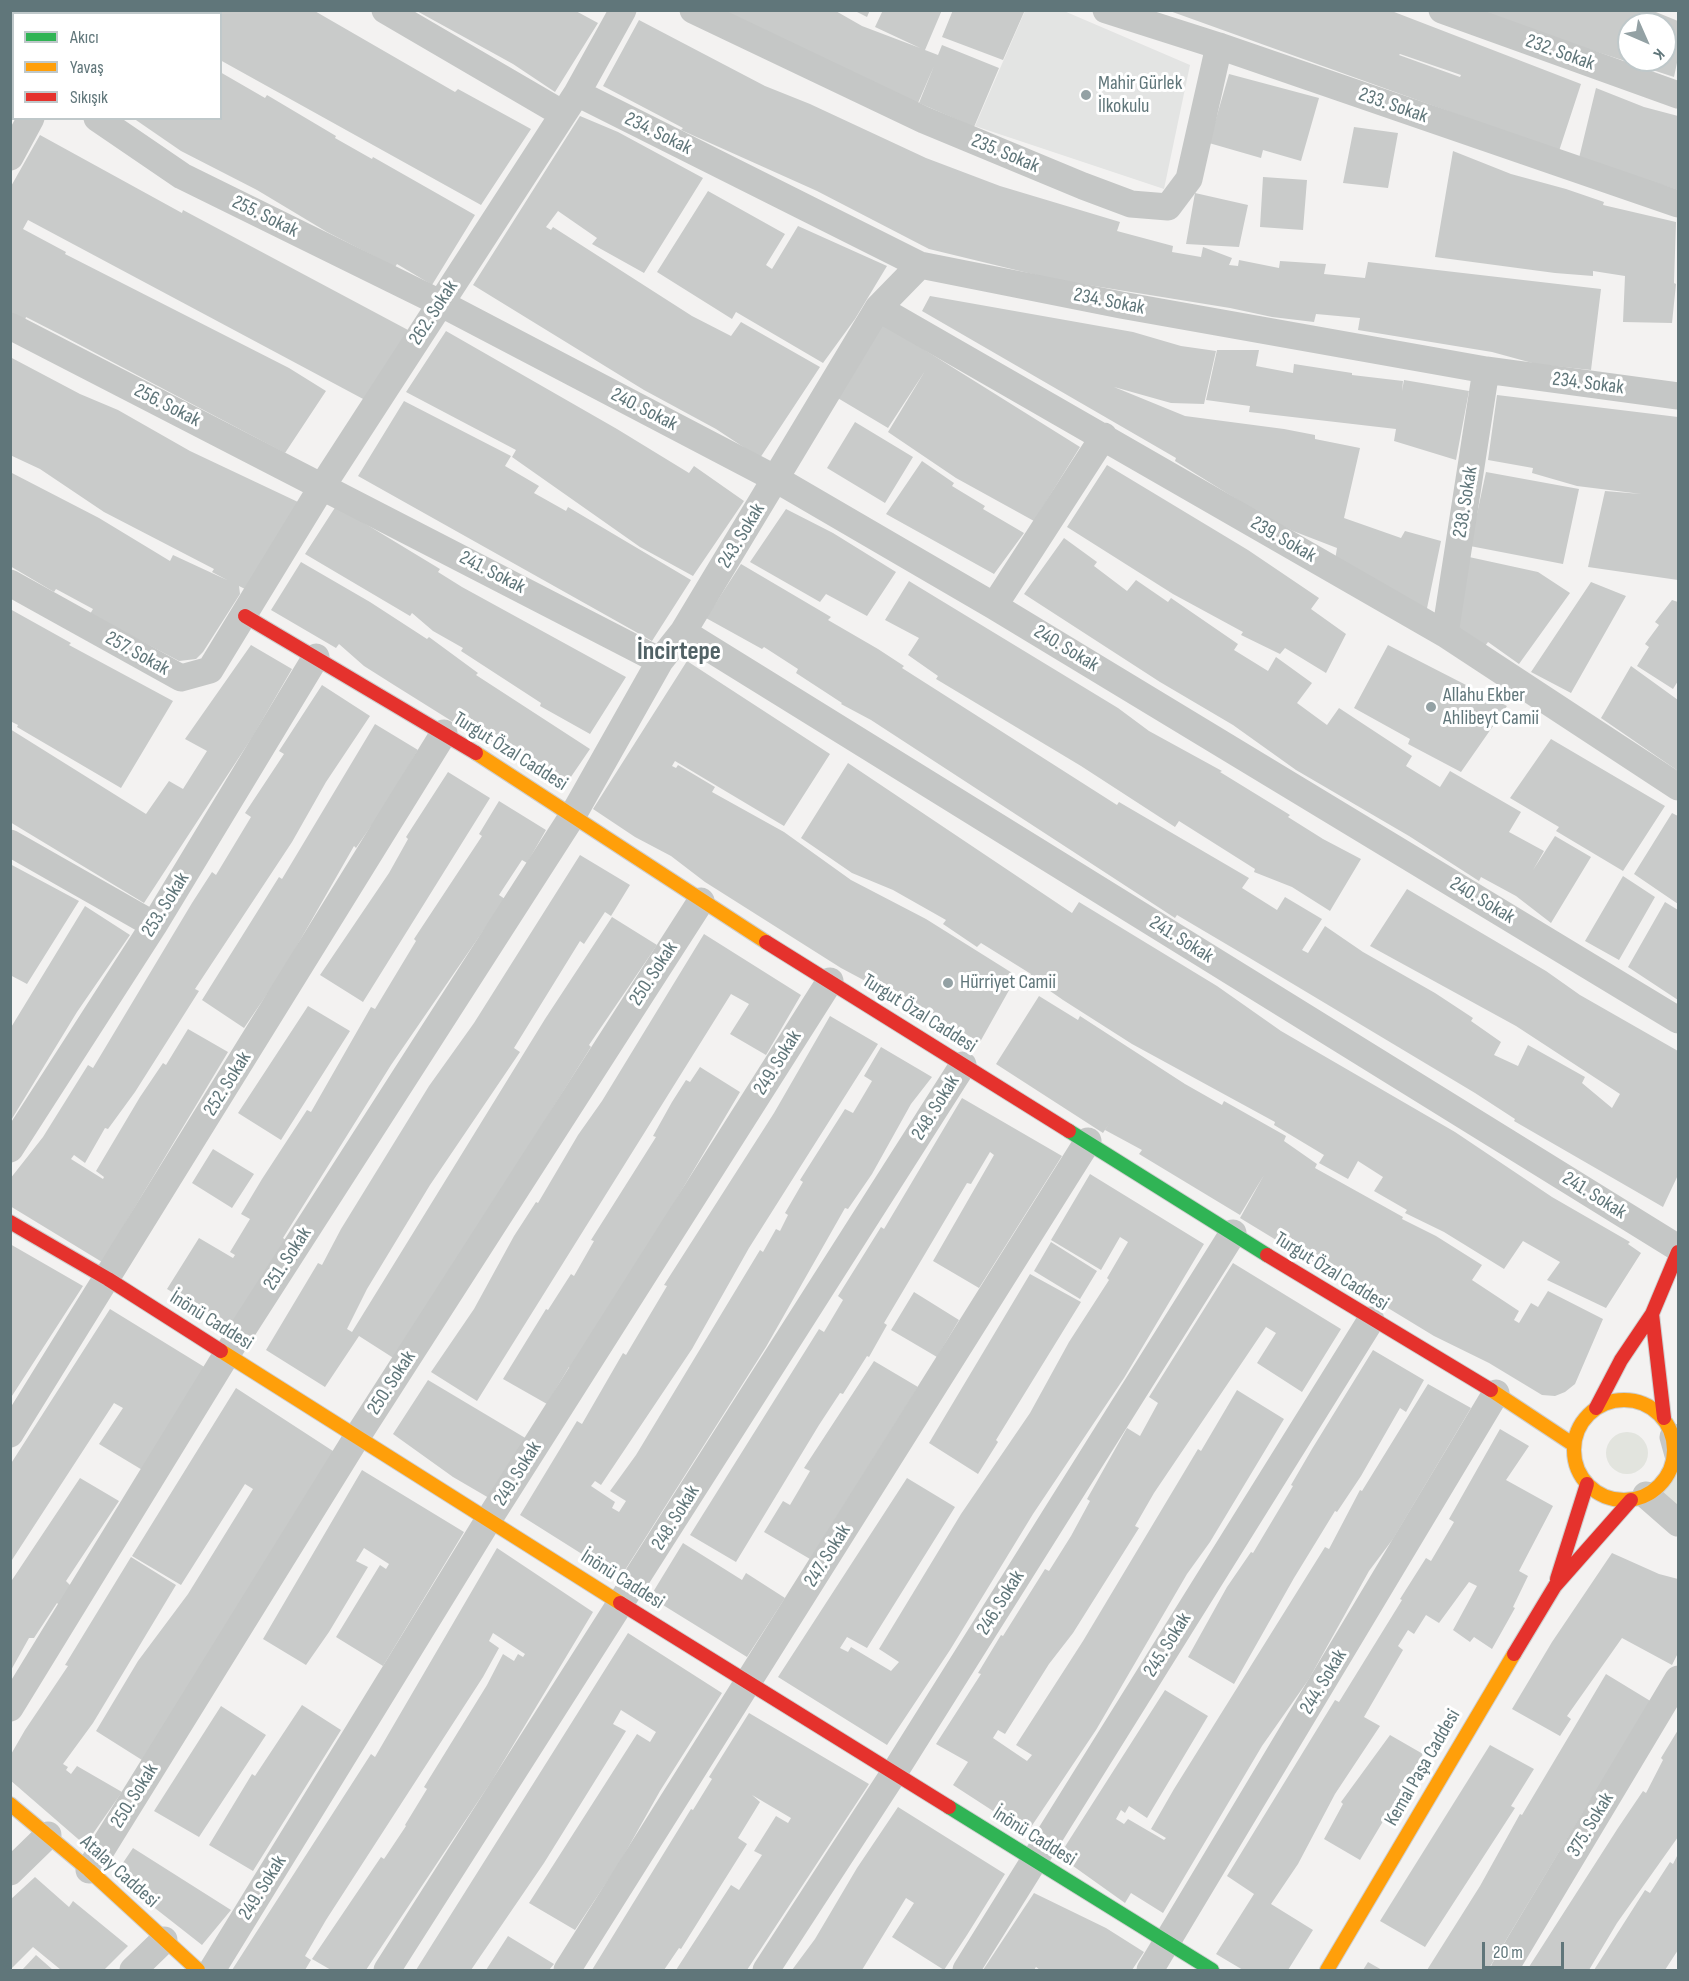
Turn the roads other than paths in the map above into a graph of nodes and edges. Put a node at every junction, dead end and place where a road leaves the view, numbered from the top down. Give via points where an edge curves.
1 (385, 10) edge
2 (623, 10) edge
3 (693, 10) edge
4 (1442, 10) edge
5 (1107, 11) edge
6 (1219, 46) junction
7 (1678, 95) edge
8 (570, 103) junction
9 (30, 120) edge
10 (100, 120) edge
11 (10, 157) edge
12 (1678, 204) edge
13 (920, 265) junction
14 (440, 303) junction
15 (878, 308) junction
16 (10, 326) edge
17 (1486, 370) junction
18 (1678, 396) edge
19 (1104, 436) junction
20 (776, 479) junction
21 (323, 485) junction
22 (10, 584) edge
23 (994, 606) junction
24 (244, 616) junction
25 (683, 632) junction
26 (1445, 634) junction
27 (316, 657) junction
28 (660, 661) junction
29 (444, 733) junction
30 (1678, 787) edge
31 (573, 814) junction
32 (10, 843) edge
33 (700, 901) junction
34 (154, 925) junction
35 (830, 981) junction
36 (1678, 1020) edge
37 (963, 1065) junction
38 (1088, 1141) junction
39 (10, 1149) edge
40 (10, 1222) edge
41 (1233, 1233) junction
42 (1678, 1250) edge
43 (108, 1279) junction
44 (1652, 1314) junction
45 (1371, 1320) junction
46 (227, 1353) junction
47 (1496, 1393) junction
48 (1596, 1408) junction
49 (10, 1434) edge
50 (357, 1437) junction
51 (1672, 1437) edge
52 (1574, 1445) junction
53 (1587, 1484) junction
54 (1638, 1498) junction
55 (489, 1519) junction
56 (1678, 1523) edge
57 (1555, 1586) junction
58 (622, 1604) junction
59 (1678, 1679) edge
60 (749, 1682) junction
61 (10, 1708) edge
62 (894, 1773) junction
63 (10, 1804) edge
64 (48, 1835) junction
65 (1034, 1861) junction
66 (89, 1869) junction
67 (10, 1872) edge
68 (164, 1940) junction
69 (1167, 1944) junction
70 (133, 1971) edge
71 (198, 1971) edge
72 (212, 1971) edge
73 (387, 1971) edge
74 (567, 1971) edge
75 (766, 1971) edge
76 (966, 1971) edge
77 (1150, 1971) edge
78 (1212, 1971) edge
79 (1327, 1971) edge
80 (1504, 1971) edge

1 - 8 street, 234. Sokak
2 - 8 street, 262. Sokak
3 - 6 street, 235. Sokak via 924,120 1131,204 1168,207 1189,179
4 - 7 street, 232. Sokak
5 - 6 street, 233. Sokak
6 - 12 street, 233. Sokak
8 - 13 street, 234. Sokak
8 - 14 street, 262. Sokak
9 - 11 street
10 - 14 street, 255. Sokak via 182,176
13 - 15 street, 243. Sokak
13 - 17 street, 234. Sokak
14 - 20 street, 240. Sokak
14 - 21 street, 262. Sokak
15 - 19 street, 239. Sokak
15 - 20 street, 243. Sokak
16 - 21 street, 256. Sokak
17 - 18 street, 234. Sokak
17 - 26 street, 238. Sokak
19 - 23 street
19 - 26 street, 239. Sokak
20 - 23 street, 240. Sokak
20 - 25 street, 243. Sokak
21 - 24 street, 262. Sokak
21 - 28 street, 241. Sokak
22 - 24 street, 257. Sokak via 181,678 210,670
23 - 36 street, 240. Sokak
24 - 27 street, Turgut Özal Caddesi
25 - 28 street, 243. Sokak
25 - 42 street, 241. Sokak
26 - 30 street, 239. Sokak
27 - 29 street, Turgut Özal Caddesi
27 - 34 street, 253. Sokak
28 - 31 street, 243. Sokak
29 - 31 street, Turgut Özal Caddesi
29 - 43 street, 252. Sokak
31 - 33 street, Turgut Özal Caddesi
31 - 46 street, 251. Sokak
32 - 34 street
33 - 35 street, Turgut Özal Caddesi
33 - 50 street, 250. Sokak
34 - 39 street, 253. Sokak
35 - 37 street, Turgut Özal Caddesi
35 - 55 street, 249. Sokak
37 - 38 street, Turgut Özal Caddesi
37 - 58 street, 248. Sokak
38 - 41 street, Turgut Özal Caddesi
38 - 60 street, 247. Sokak
40 - 43 street, İnönü Caddesi
41 - 45 street, Turgut Özal Caddesi
41 - 62 street, 246. Sokak
42 - 44 street
43 - 46 street, İnönü Caddesi
43 - 49 street, 252. Sokak
44 - 48 street via 1621,1360
44 - 51 street
45 - 47 street, Turgut Özal Caddesi
45 - 65 street, 245. Sokak
46 - 50 street, İnönü Caddesi
46 - 61 street, 251. Sokak
47 - 52 street, Turgut Özal Caddesi
47 - 69 street, 244. Sokak
48 - 51 street via 1610,1401 1640,1402
48 - 52 street via 1581,1424
50 - 55 street, İnönü Caddesi
50 - 66 street, 250. Sokak
51 - 54 street via 1670,1471 1660,1486
52 - 53 street via 1574,1459
53 - 54 street via 1614,1499
53 - 57 street, Kemal Paşa Caddesi
54 - 56 street
54 - 57 street, Kemal Paşa Caddesi
55 - 58 street, İnönü Caddesi
55 - 72 street, 249. Sokak
57 - 79 street, Kemal Paşa Caddesi
58 - 60 street, İnönü Caddesi
58 - 73 street, 248. Sokak
59 - 80 street, 375. Sokak
60 - 62 street, İnönü Caddesi
60 - 74 street, 247. Sokak
62 - 65 street, İnönü Caddesi
62 - 75 street, 246. Sokak
63 - 64 street, Atalay Caddesi
64 - 66 street, Atalay Caddesi
64 - 67 street
65 - 69 street, İnönü Caddesi
65 - 76 street, 245. Sokak
66 - 68 street, Atalay Caddesi
68 - 70 street
68 - 71 street, Atalay Caddesi
69 - 77 street, 244. Sokak
69 - 78 street, İnönü Caddesi

